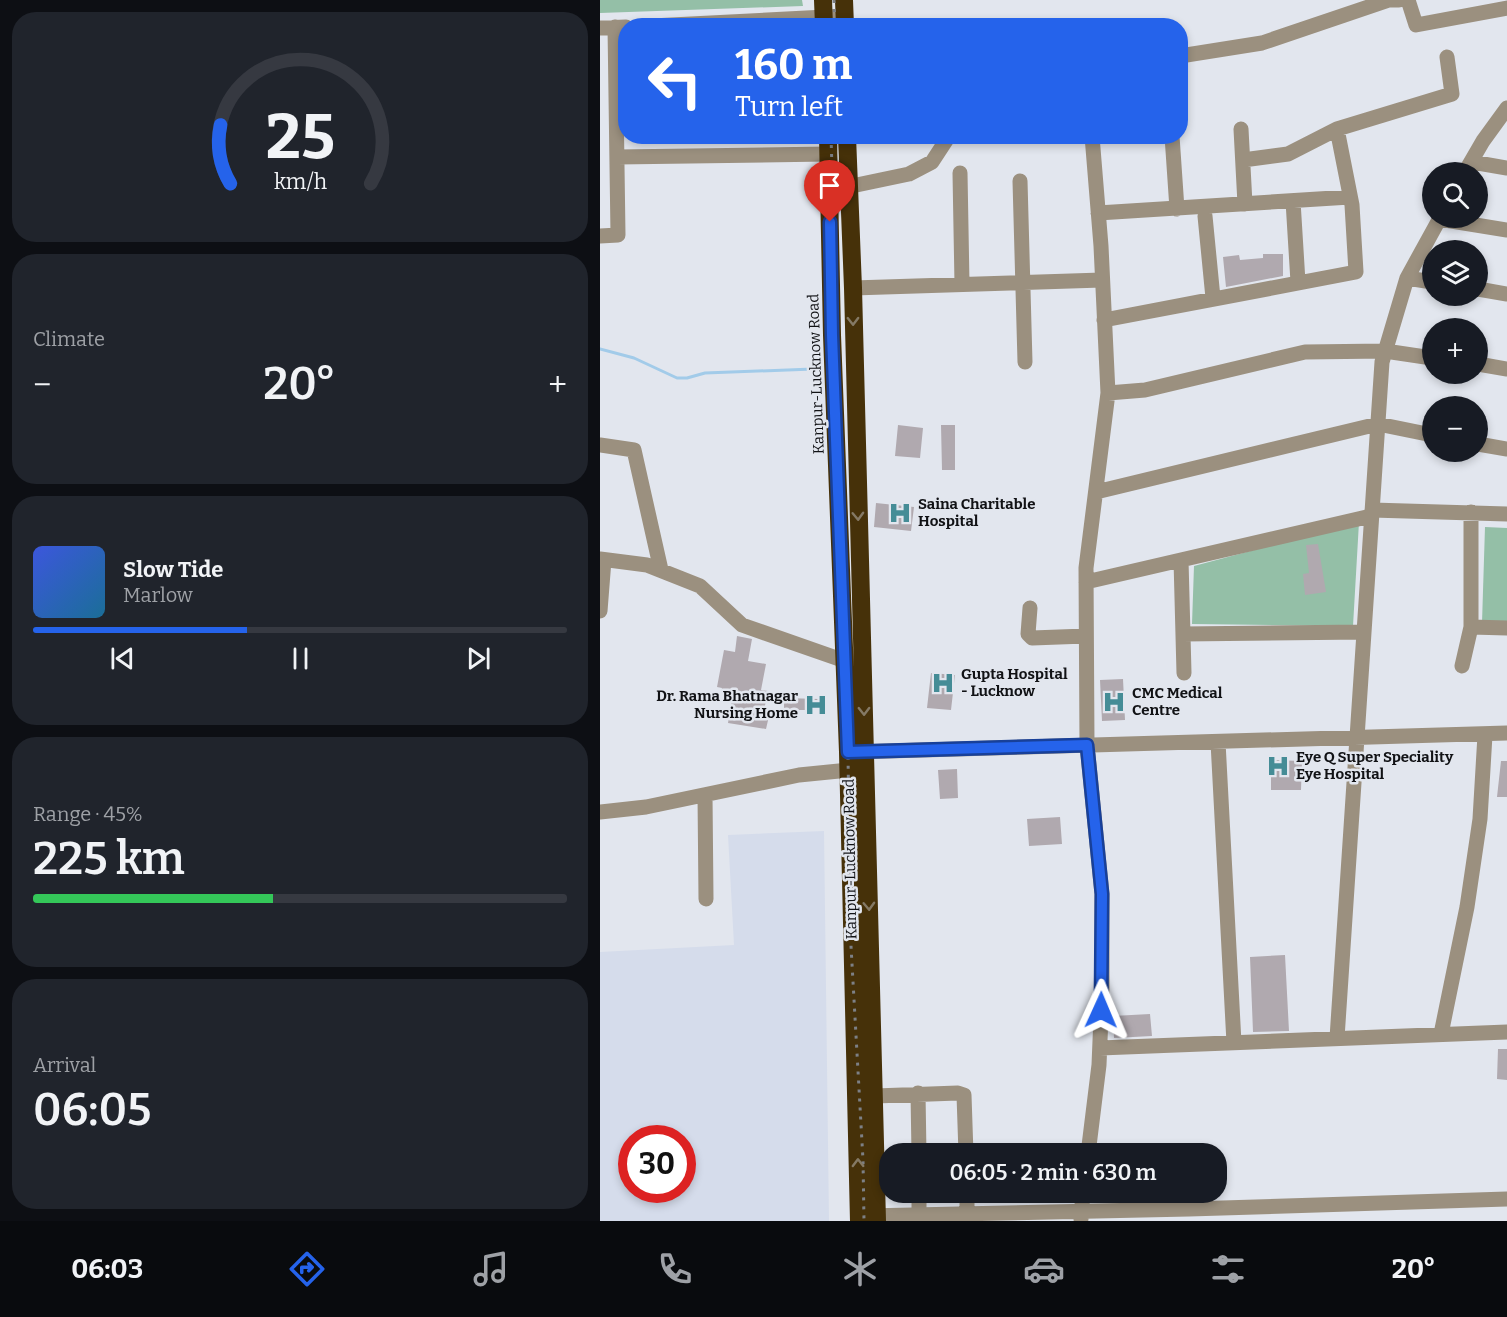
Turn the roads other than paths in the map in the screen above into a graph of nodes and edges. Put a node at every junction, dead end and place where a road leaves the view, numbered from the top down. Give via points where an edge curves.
1 (1399, 0) edge
2 (1408, 0) edge
3 (1507, 8) edge
4 (824, 14) edge
5 (845, 14) edge
6 (767, 18) edge
7 (613, 27) edge
8 (1188, 55) edge
9 (1447, 57) dead end
10 (1507, 108) edge
11 (1241, 129) dead end
12 (1337, 129) junction
13 (847, 144) edge
14 (944, 144) edge
15 (1093, 144) edge
16 (1173, 144) edge
17 (828, 145) edge
18 (617, 157) junction
19 (1243, 160) junction
20 (1471, 162) edge
21 (1488, 168) edge
22 (1507, 168) edge
23 (960, 172) dead end
24 (1020, 181) dead end
25 (847, 187) junction
26 (1350, 197) junction
27 (1293, 201) junction
28 (1245, 204) junction
29 (1177, 209) junction
30 (1098, 213) junction
31 (1205, 216) dead end
32 (1488, 227) edge
33 (1434, 228) edge
34 (1507, 230) edge
35 (600, 236) edge
36 (1407, 278) junction
37 (1102, 280) junction
38 (1422, 280) edge
39 (1298, 282) junction
40 (962, 284) junction
41 (1024, 284) junction
42 (853, 288) junction
43 (1488, 291) edge
44 (1507, 294) edge
45 (1213, 298) junction
46 (1104, 320) junction
47 (1385, 351) junction
48 (1422, 357) edge
49 (1025, 362) dead end
50 (1488, 366) edge
51 (1507, 369) edge
52 (1108, 393) junction
53 (1378, 424) junction
54 (1422, 433) edge
55 (600, 446) edge
56 (1488, 446) edge
57 (1507, 449) edge
58 (1096, 492) junction
59 (1471, 512) junction
60 (1372, 513) junction
61 (1507, 514) edge
62 (602, 560) edge
63 (1181, 560) junction
64 (661, 570) junction
65 (1086, 582) junction
66 (1030, 608) dead end
67 (600, 611) edge
68 (1471, 627) junction
69 (1507, 627) edge
70 (1364, 632) junction
71 (1183, 634) junction
72 (1086, 636) junction
73 (845, 661) junction
74 (1462, 666) dead end
75 (1184, 673) dead end
76 (1507, 733) edge
77 (1485, 735) junction
78 (1357, 738) junction
79 (1218, 742) junction
80 (1087, 745) junction
81 (854, 758) junction
82 (705, 795) junction
83 (600, 812) edge
84 (706, 899) dead end
85 (1507, 1032) edge
86 (1441, 1034) junction
87 (1337, 1038) junction
88 (1234, 1042) junction
89 (1100, 1048) junction
90 (918, 1094) junction
91 (875, 1096) junction
92 (919, 1143) edge
93 (966, 1143) edge
94 (1089, 1143) edge
95 (1507, 1199) edge
96 (919, 1203) edge
97 (967, 1203) edge
98 (967, 1212) junction
99 (919, 1213) junction
100 (1081, 1216) edge
101 (868, 1218) edge

1 - 8 street via 1262,43
2 - 3 street via 1416,25
4 - 5 street
4 - 6 street
7 - 18 street
9 - 12 street via 1452,94
10 - 20 street
11 - 19 street
12 - 19 street via 1288,154
12 - 26 street
13 - 25 highway, Kanpur-Lucknow Road
14 - 25 street via 932,162 909,174
15 - 30 street
16 - 29 street
17 - 18 street
17 - 73 highway, Kanpur-Lucknow Road
18 - 35 street via 618,235
19 - 28 street
21 - 22 street
23 - 40 street
24 - 41 street
25 - 42 highway, Kanpur-Lucknow Road
26 - 27 street
26 - 39 street via 1356,272
27 - 28 street
27 - 39 street
28 - 29 street
29 - 30 street
30 - 37 street
31 - 45 street
32 - 34 street
33 - 36 street
36 - 38 street
36 - 47 street
37 - 41 street
37 - 46 street
39 - 45 street
40 - 41 street
40 - 42 street
41 - 49 street
42 -> 81 highway, Kanpur-Lucknow Road
43 - 44 street
45 - 46 street
46 - 52 street
47 - 48 street
47 - 52 street via 1305,352 1145,390
47 - 53 street
50 - 51 street
52 - 58 street
53 - 54 street
53 - 58 street
53 - 60 street
55 - 64 street via 634,450
56 - 57 street
58 - 65 street
59 - 60 street
59 - 61 street
59 - 68 street
60 - 63 street
60 - 70 street
62 - 64 street
62 - 67 street
63 - 65 street
63 - 71 street
64 - 73 street via 700,586 742,625
65 - 72 street
66 - 72 street via 1028,634 1032,638
68 - 69 street
68 - 74 street
70 - 71 street
70 - 78 street
71 - 75 street
72 - 80 street
73 - 81 highway, Kanpur-Lucknow Road
76 - 77 street
77 - 78 street
77 - 86 street via 1480,819
78 - 79 street
78 - 87 street
79 - 80 street
79 - 88 street
80 - 81 street
80 - 89 street via 1102,894
81 - 82 street via 799,775
81 -> 91 highway, Kanpur-Lucknow Road
101 -> 81 highway, Kanpur-Lucknow Road
82 - 83 street
82 - 84 street
85 - 86 street
86 - 87 street
87 - 88 street
88 - 89 street
89 - 94 street
90 - 91 street
90 - 92 street
90 - 93 street via 964,1095
91 - 101 highway, Kanpur-Lucknow Road
95 - 100 street
96 - 99 street
97 - 98 street
98 - 99 street
98 - 100 street
99 - 101 street

